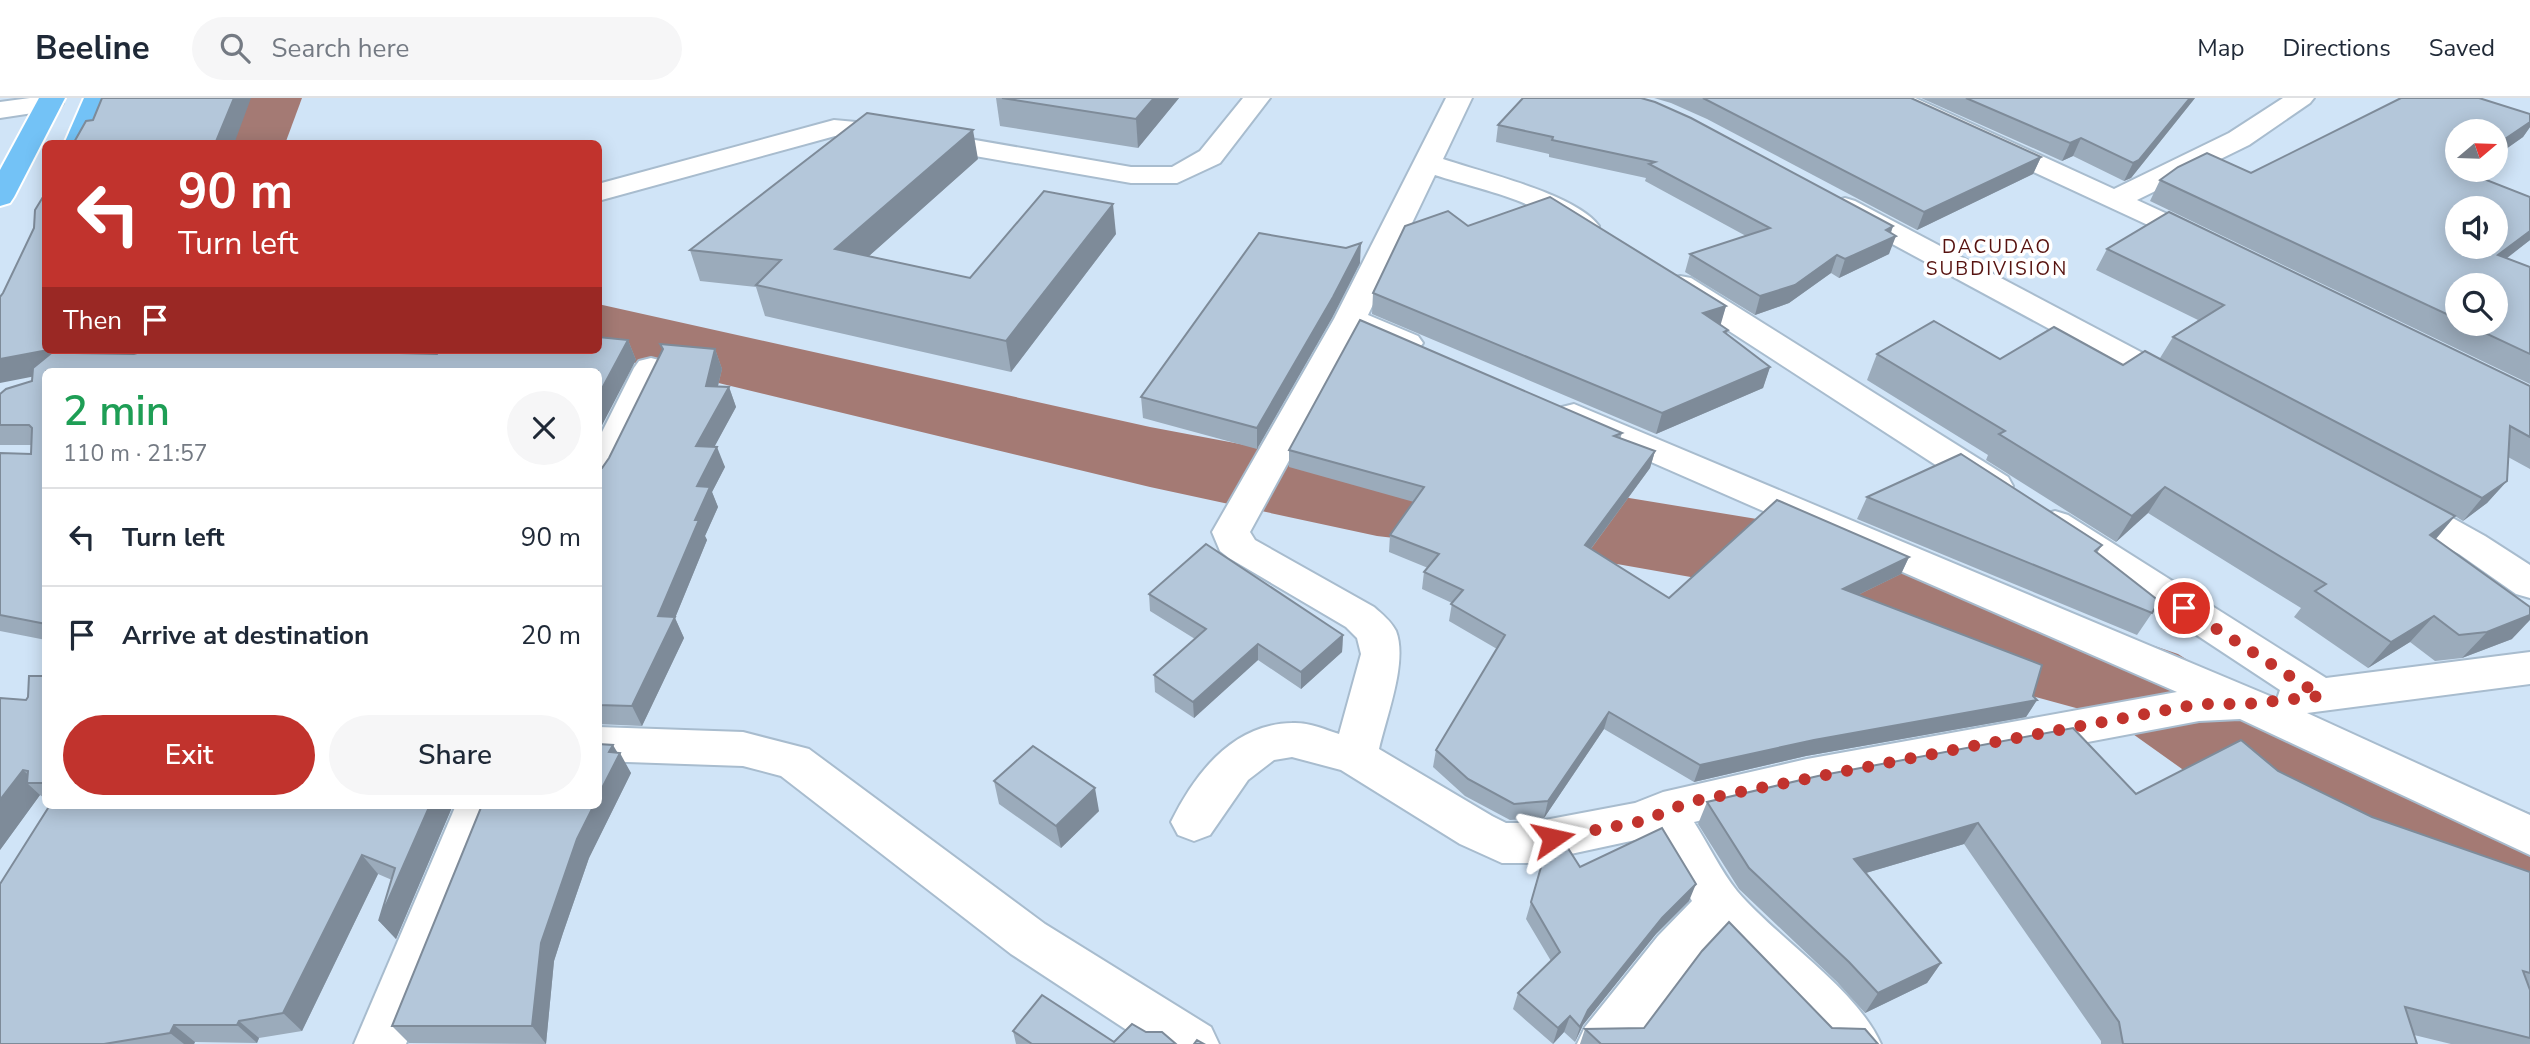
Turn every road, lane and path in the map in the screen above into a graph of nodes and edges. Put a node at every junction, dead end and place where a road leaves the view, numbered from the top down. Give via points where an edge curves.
1 (97, 98) edge
2 (1257, 98) edge
3 (1459, 98) edge
4 (1895, 98) edge
5 (2301, 98) edge
6 (51, 100) edge
7 (0, 110) edge
8 (79, 140) edge
9 (1427, 163) junction
10 (3, 186) edge
11 (602, 192) edge
12 (1818, 192) edge
13 (2116, 200) junction
14 (1615, 245) edge
15 (2224, 252) edge
16 (1649, 266) edge
17 (1350, 319) junction
18 (1440, 358) edge
19 (651, 368) edge
20 (1542, 401) edge
21 (2208, 402) edge
22 (602, 469) edge
23 (2379, 493) edge
24 (2530, 584) edge
25 (2530, 668) edge
26 (2321, 696) junction
27 (2247, 704) junction
28 (602, 744) edge
29 (1355, 757) junction
30 (476, 809) edge
31 (1663, 811) junction
32 (1194, 822) dead end
33 (2530, 836) edge
34 (1720, 905) junction
35 (380, 1044) edge
36 (1193, 1044) edge
37 (1603, 1044) edge
38 (1855, 1044) edge

1 - 8 main road
2 - 11 street via 1210,157 1177,175 1131,175 889,133 833,118
3 - 9 street
4 - 13 street
5 - 13 street via 2239,139
6 - 7 street
6 - 10 main road
9 - 14 street via 1548,203
9 - 17 street
12 - 21 street
13 - 15 street
16 - 26 street
17 - 18 street
17 - 29 street via 1231,532 1233,542 1242,549 1360,617 1376,632 1381,654
19 - 22 street
20 - 27 street
23 - 24 street
25 - 26 street
26 - 27 street
27 - 31 street via 2199,704 1807,777
27 - 33 street
28 - 36 street via 743,749 794,762 1028,939
29 - 31 street via 1502,843 1529,843 1623,825
29 - 32 street via 1294,740 1257,748 1233,765
30 - 35 street
31 - 34 street
34 - 37 street via 1675,953
34 - 38 street

